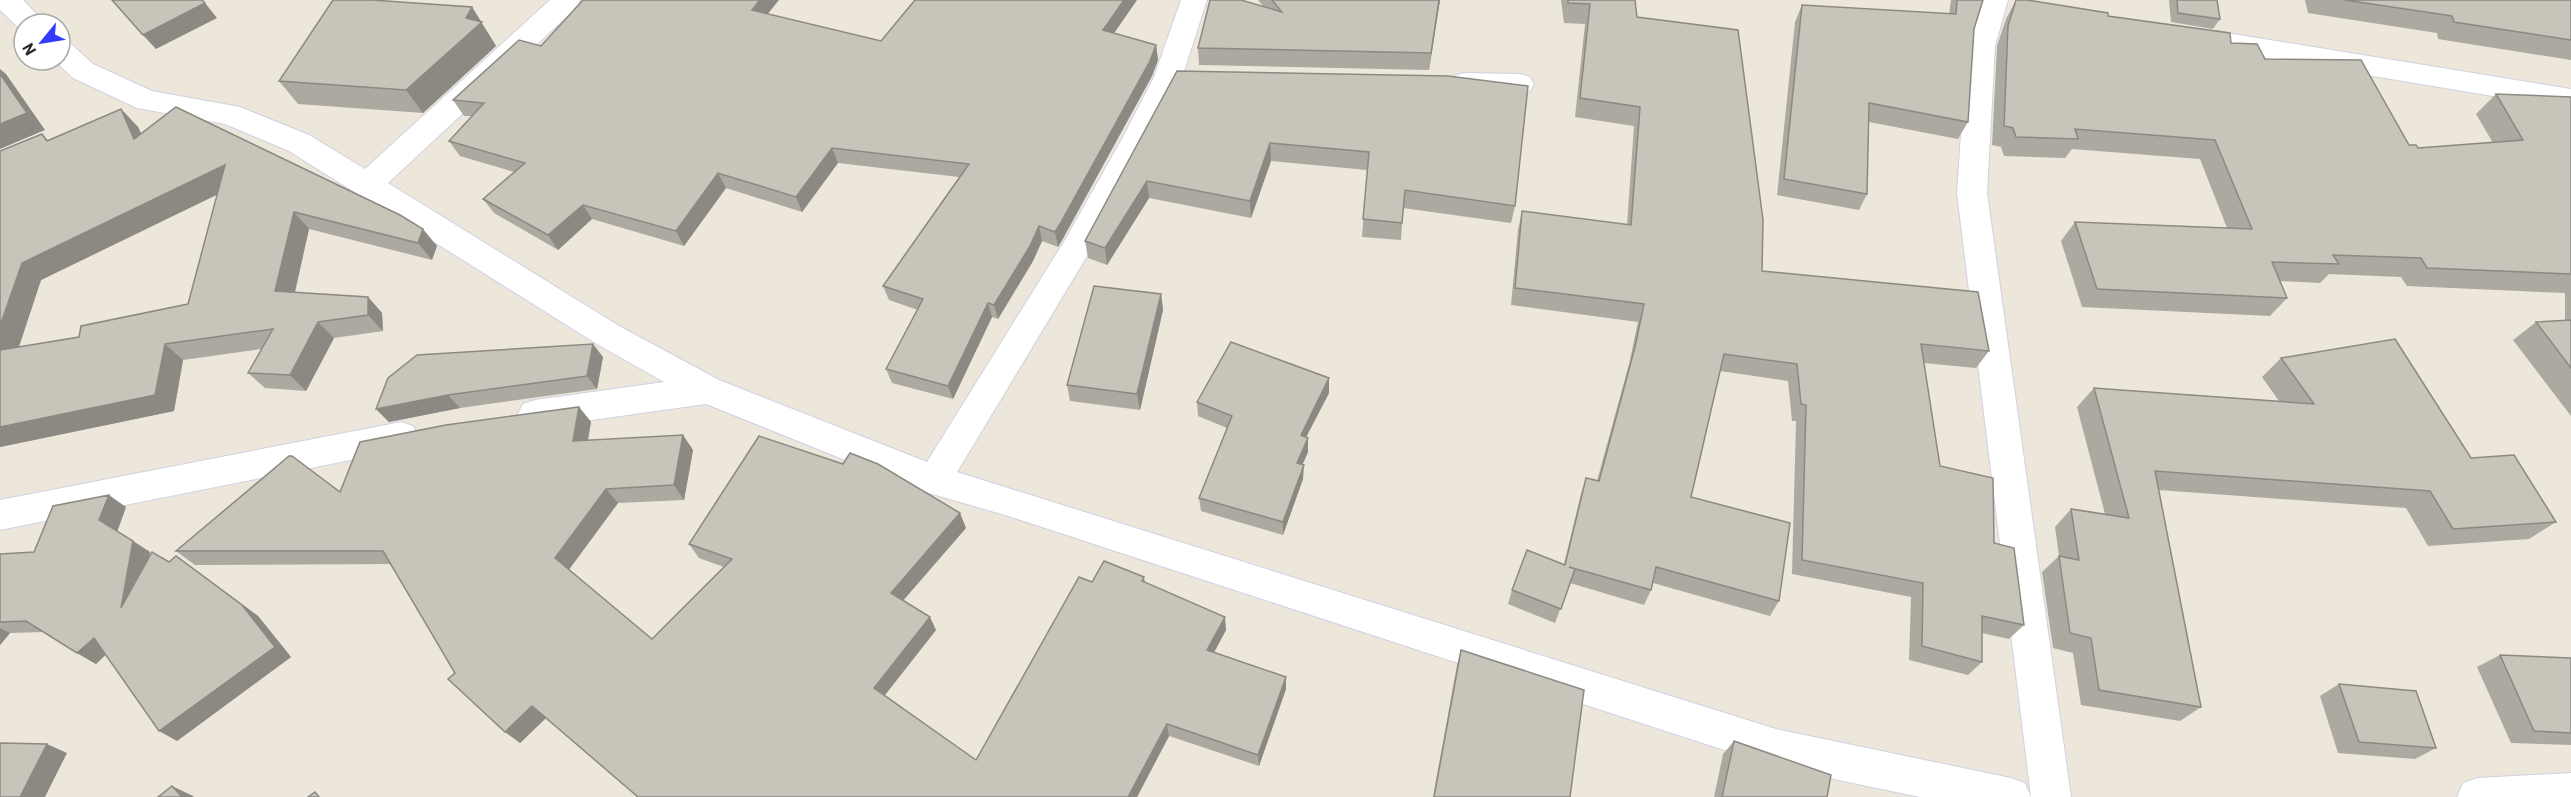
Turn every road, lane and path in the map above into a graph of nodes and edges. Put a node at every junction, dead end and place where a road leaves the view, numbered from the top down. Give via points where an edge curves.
1 (6, 0) edge
2 (567, 0) edge
3 (1194, 0) edge
4 (2002, 5) edge
5 (19, 12) edge
6 (2194, 38) edge
7 (72, 61) edge
8 (1438, 83) edge
9 (1520, 84) edge
10 (2571, 99) edge
11 (147, 101) junction
12 (115, 114) edge
13 (367, 185) junction
14 (707, 390) junction
15 (507, 418) edge
16 (426, 431) edge
17 (934, 480) junction
18 (0, 515) edge
19 (2571, 792) edge
20 (2011, 797) edge
21 (2051, 797) edge
22 (2477, 797) edge

1 - 5 street
2 - 13 street
3 - 17 street via 1180,78
4 - 21 street via 1981,46 1972,193
6 - 10 street
7 - 11 street via 83,71
8 - 9 street
11 - 12 street
11 - 13 street via 230,114 300,143
13 - 14 street via 608,335
14 - 15 street
14 - 17 street
16 - 18 street
17 - 20 street via 1776,748
19 - 22 street

